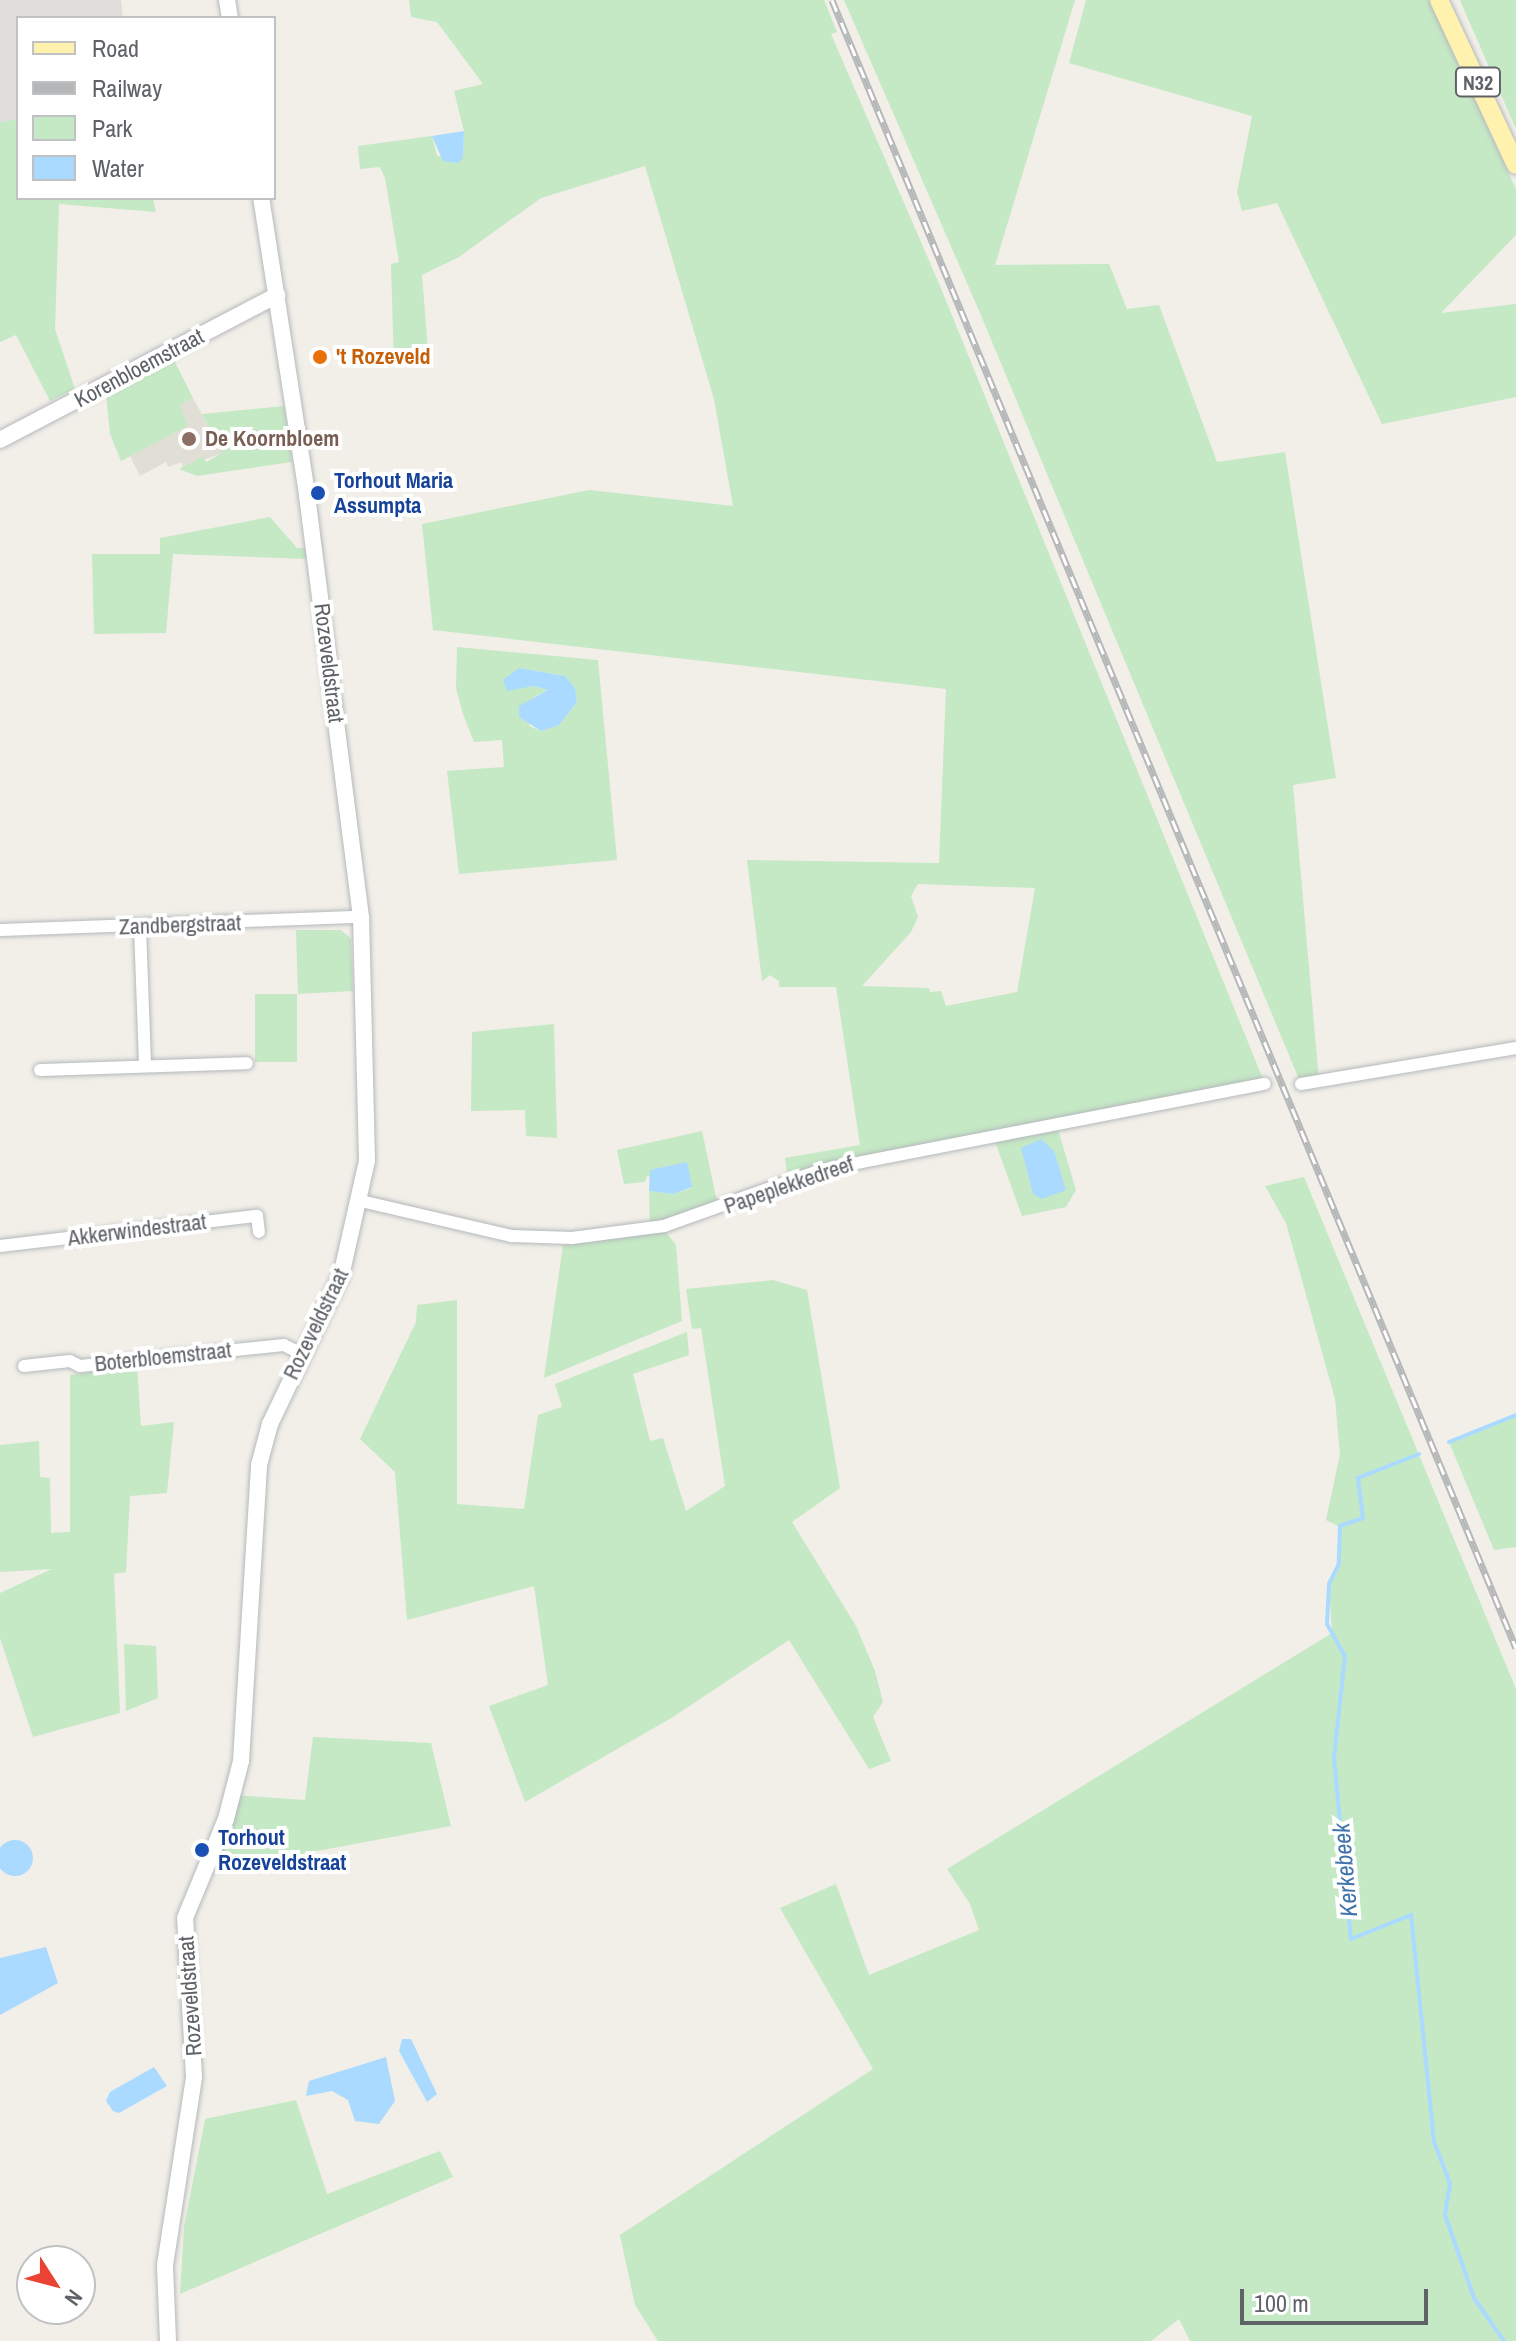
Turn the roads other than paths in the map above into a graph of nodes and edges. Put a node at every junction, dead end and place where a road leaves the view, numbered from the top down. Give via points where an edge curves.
1 (1439, 0) edge
2 (1516, 165) edge
3 (261, 200) edge
4 (277, 295) junction
5 (0, 440) edge
6 (361, 917) junction
7 (140, 927) junction
8 (0, 930) edge
9 (1516, 1048) edge
10 (247, 1063) dead end
11 (145, 1065) junction
12 (40, 1070) dead end
13 (1265, 1084) dead end
14 (1301, 1084) dead end
15 (361, 1201) junction
16 (259, 1232) dead end
17 (0, 1246) edge
18 (302, 1354) junction
19 (24, 1366) dead end
20 (168, 2341) edge

1 - 2 main road, N32
3 - 4 street, Rozeveldstraat
4 - 5 street, Korenbloemstraat
4 - 6 street, Rozeveldstraat
6 - 7 street, Zandbergstraat
6 - 15 street, Rozeveldstraat via 367,1059
7 - 8 street, Zandbergstraat
7 - 11 street
9 - 14 street
10 - 11 street
11 - 12 street
13 - 15 street, Papeplekkedreef via 821,1170 664,1226 572,1238 512,1236
15 - 18 street, Rozeveldstraat via 341,1276
16 - 17 street, Akkerwindestraat via 257,1216
18 - 19 street, Boterbloemstraat via 284,1345 80,1366 70,1361
18 - 20 street, Rozeveldstraat via 270,1424 259,1465 236,1787 185,1918 194,2077 165,2265

